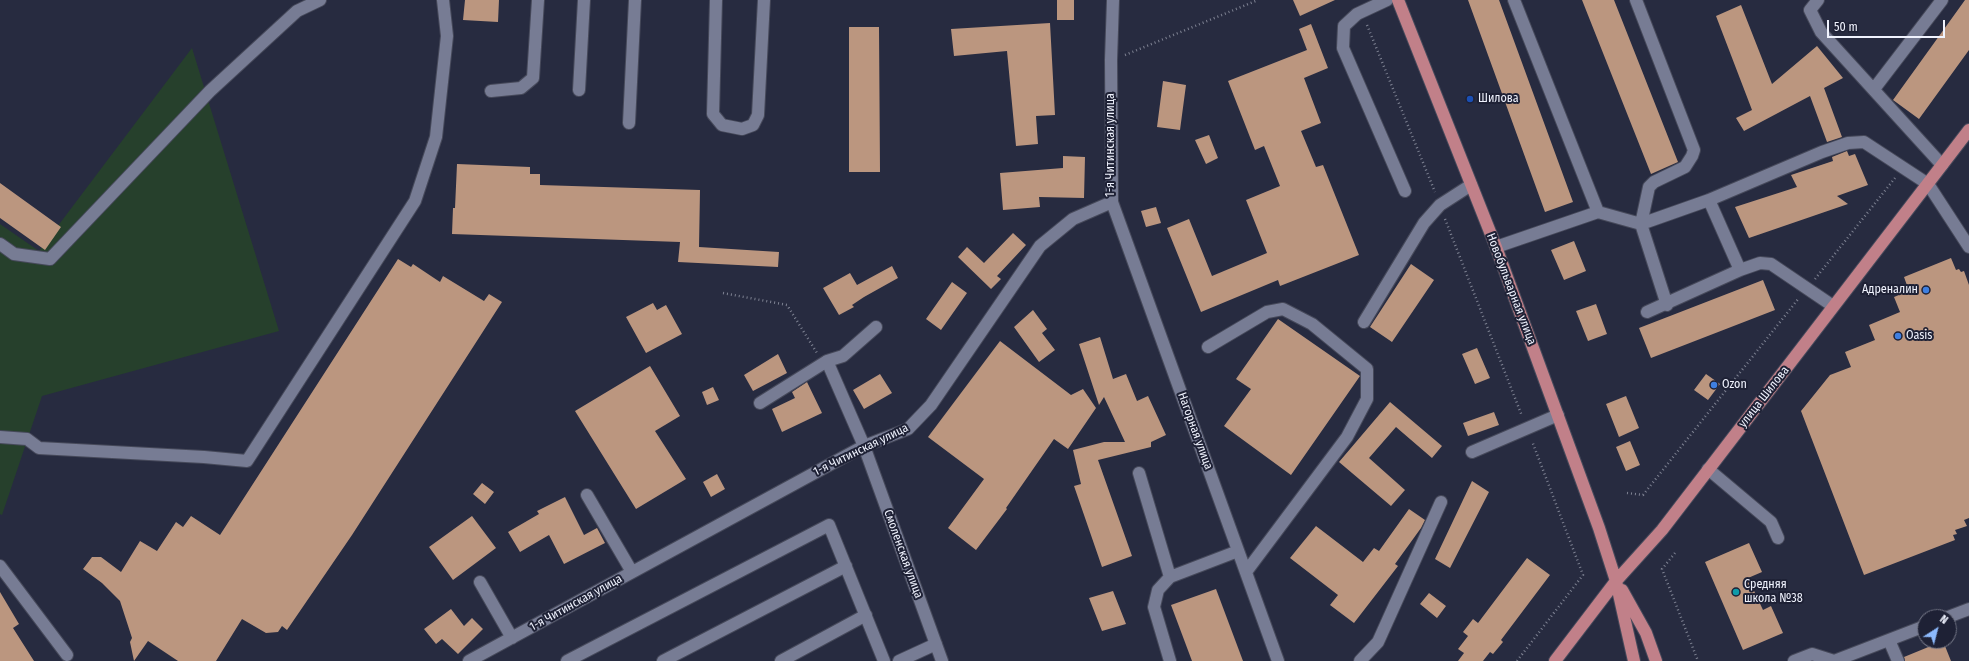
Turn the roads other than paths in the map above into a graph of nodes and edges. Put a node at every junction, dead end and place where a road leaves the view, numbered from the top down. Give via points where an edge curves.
1 (320, 0) edge
2 (443, 0) edge
3 (538, 0) edge
4 (584, 0) edge
5 (635, 0) edge
6 (716, 0) edge
7 (764, 0) edge
8 (1113, 0) edge
9 (1387, 0) edge
10 (1398, 0) edge
11 (1514, 0) edge
12 (1636, 0) edge
13 (1818, 0) edge
14 (1942, 0) edge
15 (1874, 89) junction
16 (579, 90) dead end
17 (490, 91) dead end
18 (629, 123) dead end
19 (1969, 130) edge
20 (1942, 165) junction
21 (1928, 184) junction
22 (1471, 185) junction
23 (1405, 191) dead end
24 (1709, 200) junction
25 (1112, 202) junction
26 (1598, 212) junction
27 (1641, 224) junction
28 (0, 244) edge
29 (1496, 247) junction
30 (1969, 247) edge
31 (1740, 270) junction
32 (1667, 304) junction
33 (1833, 306) junction
34 (1647, 312) dead end
35 (1364, 322) dead end
36 (876, 326) dead end
37 (1208, 347) dead end
38 (827, 361) junction
39 (760, 403) dead end
40 (1558, 415) junction
41 (0, 436) edge
42 (864, 446) junction
43 (1472, 452) dead end
44 (1708, 469) junction
45 (1139, 473) dead end
46 (587, 495) dead end
47 (1441, 502) dead end
48 (1778, 538) dead end
49 (1238, 551) junction
50 (0, 566) edge
51 (846, 566) junction
52 (632, 572) junction
53 (1246, 572) junction
54 (1170, 577) junction
55 (1616, 581) junction
56 (480, 582) dead end
57 (1969, 609) edge
58 (1957, 614) edge
59 (866, 615) junction
60 (1917, 629) edge
61 (512, 638) junction
62 (1889, 640) junction
63 (936, 644) junction
64 (67, 655) dead end
65 (469, 661) edge
66 (567, 661) edge
67 (663, 661) edge
68 (781, 661) edge
69 (884, 661) edge
70 (899, 661) edge
71 (942, 661) edge
72 (1170, 661) edge
73 (1278, 661) edge
74 (1360, 661) edge
75 (1555, 661) edge
76 (1634, 661) edge
77 (1656, 661) edge
78 (1794, 661) edge
79 (1834, 661) edge
80 (1898, 661) edge

1 - 28 street via 297,10 210,92 50,259 14,254
2 - 41 street via 447,36 436,137 415,201 246,461 39,448 27,439
3 - 17 street via 533,78 521,88
4 - 16 street
5 - 18 street
6 - 7 street via 713,114 722,125 742,129 753,125 758,115
8 - 25 street, 1-я Читинская улица
9 - 23 street via 1362,12 1344,26 1343,48
10 - 22 main road, Новобульварная улица
11 - 26 street
12 - 27 street via 1694,150 1685,167 1648,187
13 - 15 street via 1810,10 1821,32
14 - 15 street
15 - 20 street
19 - 20 main road, улица Шилова
20 - 21 main road, улица Шилова
21 - 24 street via 1864,142 1848,143
21 - 30 street
21 - 33 main road, улица Шилова
22 - 29 main road, Новобульварная улица
22 - 35 street via 1440,205 1424,223
24 - 27 street
24 - 31 street
25 - 42 street, 1-я Читинская улица via 1073,218 1040,246 931,405 908,429
25 - 49 street, Нагорная улица
26 - 27 street
26 - 29 street
27 - 32 street
29 - 40 main road, Новобульварная улица
31 - 32 street
31 - 33 street via 1760,263 1771,264
32 - 34 street
33 - 44 main road, улица Шилова
36 - 38 street via 843,356
37 - 53 street via 1267,312 1283,309 1312,324 1367,369 1367,399 1347,437
38 - 39 street
38 - 42 street, Смоленская улица
40 - 43 street
40 - 55 main road, Новобульварная улица
42 - 52 street, 1-я Читинская улица
42 - 63 street, Смоленская улица
44 - 48 street via 1771,522
44 - 55 main road, улица Шилова via 1662,530
45 - 54 street
46 - 52 street
47 - 74 street via 1378,642
49 - 53 street, Нагорная улица
49 - 54 street
50 - 64 street
51 - 59 street
51 - 66 street via 829,525
51 - 67 street
52 - 61 street, 1-я Читинская улица
53 - 73 street, Нагорная улица
54 - 72 street via 1158,590 1154,607
55 - 75 main road, улица Шилова
55 - 76 main road, Новобульварная улица
55 - 77 main road, Новобульварная улица via 1646,633
56 - 61 street
57 - 58 street
59 - 68 street
59 - 69 street
60 - 62 street
61 - 65 street, 1-я Читинская улица
62 - 79 street
62 - 80 street
63 - 70 street
63 - 71 street, Смоленская улица
78 - 79 street via 1812,654

